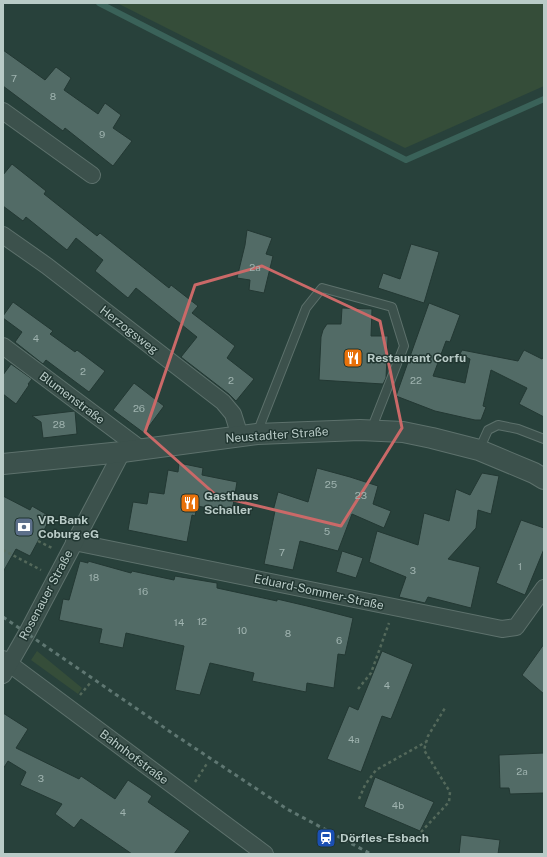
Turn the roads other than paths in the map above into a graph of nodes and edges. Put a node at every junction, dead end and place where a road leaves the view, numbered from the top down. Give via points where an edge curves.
1 (3, 111) edge
2 (92, 175) dead end
3 (3, 235) edge
4 (3, 346) edge
5 (371, 430) junction
6 (248, 435) junction
7 (544, 439) edge
8 (479, 450) junction
9 (132, 451) junction
10 (3, 464) edge
11 (544, 479) edge
12 (74, 542) junction
13 (544, 588) edge
14 (5, 666) edge
15 (265, 854) edge

1 - 2 street
3 - 6 street, Herzogsweg via 48,266 223,402
4 - 9 street, Blumenstraße
5 - 6 street, Neustadter Straße
5 - 6 lane via 404,346 392,306 322,288 306,308
5 - 8 street, Neustadter Straße via 403,432
6 - 9 street, Neustadter Straße
7 - 8 lane via 498,425 488,430
8 - 11 street, Neustadter Straße
9 - 10 street, Neustadter Straße
9 - 12 street, Rosenauer Straße
12 - 13 street, Eduard-Sommer-Straße via 502,629 516,627
12 - 14 street, Rosenauer Straße
14 - 15 street, Bahnhofstraße

